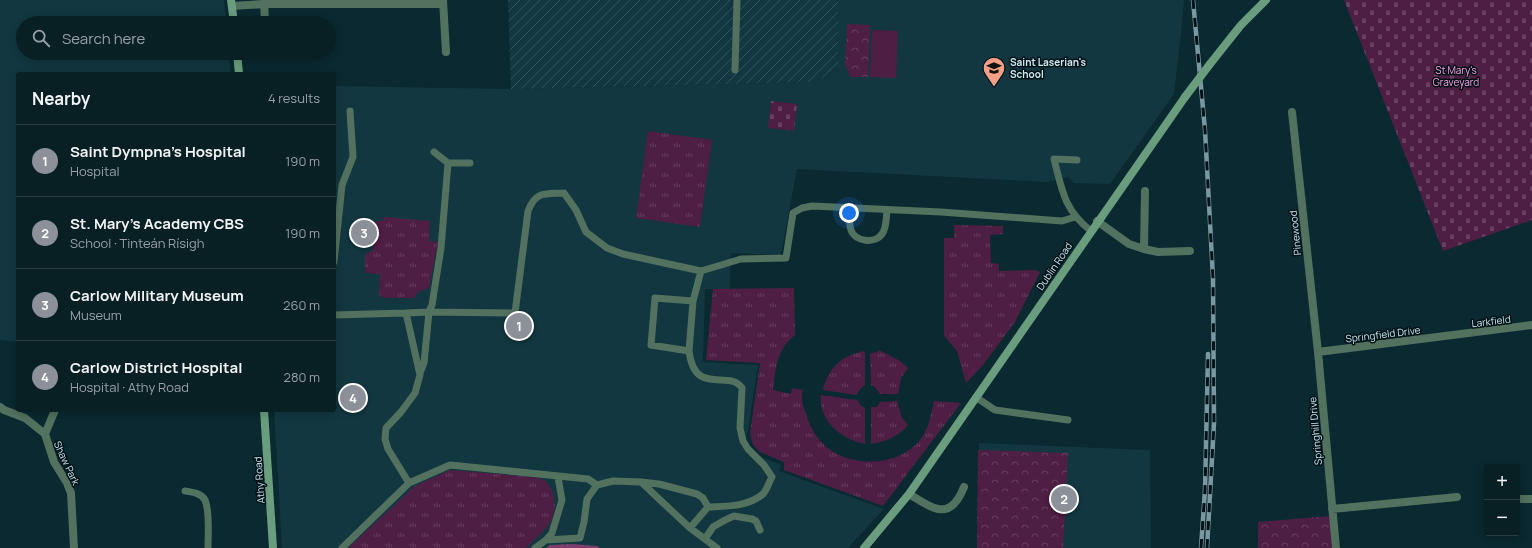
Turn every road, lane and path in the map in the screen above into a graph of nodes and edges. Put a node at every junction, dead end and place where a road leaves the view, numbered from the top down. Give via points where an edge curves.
1 (737, 0) edge
2 (1266, 0) edge
3 (264, 2) edge
4 (443, 2) edge
5 (231, 3) edge
6 (233, 16) edge
7 (265, 16) edge
8 (446, 52) dead end
9 (238, 60) edge
10 (735, 70) dead end
11 (239, 72) edge
12 (350, 111) dead end
13 (1292, 112) dead end
14 (434, 152) dead end
15 (1077, 160) dead end
16 (448, 163) junction
17 (470, 163) dead end
18 (1145, 191) dead end
19 (850, 208) junction
20 (887, 210) junction
21 (1075, 217) junction
22 (1097, 221) junction
23 (1091, 231) junction
24 (336, 242) edge
25 (1144, 249) junction
26 (1190, 251) dead end
27 (702, 271) junction
28 (693, 301) junction
29 (429, 312) junction
30 (406, 313) junction
31 (336, 315) edge
32 (1532, 325) edge
33 (1452, 336) joint
34 (689, 351) junction
35 (1318, 352) junction
36 (420, 374) junction
37 (977, 398) junction
38 (0, 407) edge
39 (54, 412) edge
40 (264, 412) edge
41 (1068, 420) dead end
42 (44, 434) junction
43 (558, 477) junction
44 (641, 482) junction
45 (409, 483) junction
46 (597, 485) junction
47 (964, 487) dead end
48 (185, 491) dead end
49 (909, 494) junction
50 (1457, 497) dead end
51 (1520, 499) dead end
52 (1532, 499) edge
53 (708, 508) junction
54 (1332, 509) junction
55 (690, 528) junction
56 (760, 530) dead end
57 (705, 539) junction
58 (546, 540) junction
59 (74, 548) edge
60 (208, 548) edge
61 (273, 548) edge
62 (342, 548) edge
63 (535, 548) edge
64 (717, 548) edge
65 (864, 548) edge
66 (1336, 548) edge

1 - 10 lane
2 - 22 main road, Dublin Road, bridge via 1241,25 1185,96
3 - 4 street
3 - 5 street
3 - 7 street
4 - 8 street
5 - 6 main road
9 - 11 main road
12 - 24 lane via 353,157 342,184
13 - 35 street, Pinewood
14 - 16 lane
15 - 21 lane via 1054,159 1064,196
16 - 17 lane
16 - 29 lane via 441,248
18 - 25 street
19 - 20 lane
19 - 20 lane via 851,231 857,238 868,240 878,239 883,234
19 - 27 lane via 812,206 793,213 786,258 740,259
20 - 21 lane via 1062,221
21 - 23 lane
22 - 23 main road, Dublin Road
22 - 25 street via 1129,244
23 - 37 main road, Dublin Road
25 - 26 street via 1158,252
27 - 28 lane
27 - 29 lane via 623,254 607,248 586,232 564,192 549,193 538,195 528,210 515,313
28 - 34 lane
28 - 34 lane via 655,298 651,345
29 - 30 lane
29 - 36 lane via 424,363
30 - 31 lane
30 - 36 lane
32 - 33 street, Larkfield
33 - 35 street, Springfield Drive
34 - 53 lane via 695,371 708,380 739,383 742,388 740,428 743,441 772,477 764,493 751,500 736,505
35 - 54 street, Springhill Drive
36 - 45 lane via 416,393 386,428 385,439 388,449
37 - 41 lane via 995,410
37 - 49 main road, Dublin Road
38 - 42 street, Shaw Park via 25,418
39 - 42 street, Shaw Park
40 - 61 main road, Athy Road
42 - 59 street, Shaw Park via 54,462 71,494
43 - 45 lane via 450,465
43 - 46 lane via 588,479
43 - 58 lane via 562,500 552,533
44 - 46 lane via 613,481
44 - 53 lane via 697,494 703,498
44 - 55 lane
45 - 62 lane
46 - 58 lane via 586,499 580,538
47 - 49 street via 955,502 943,510 937,510
48 - 60 lane via 199,494 205,500 209,525
49 - 65 main road, Dublin Road
50 - 54 street
51 - 52 street
53 - 55 lane
54 - 66 street, Springhill Drive
55 - 57 lane
56 - 57 lane via 752,518 734,516 714,527
57 - 64 lane
58 - 63 lane

